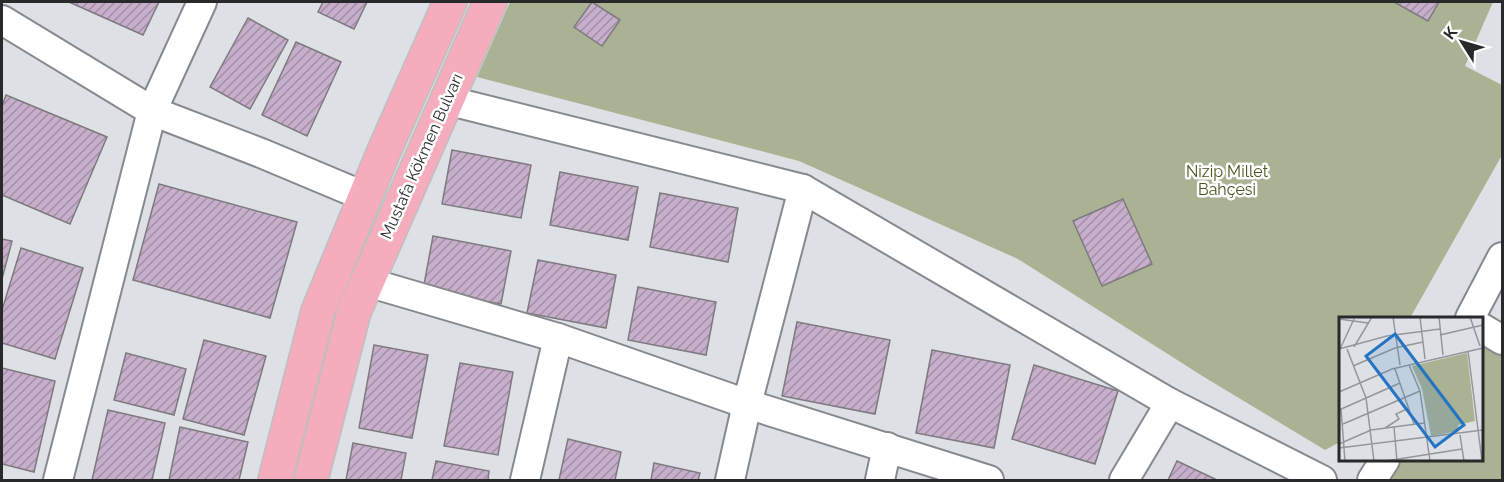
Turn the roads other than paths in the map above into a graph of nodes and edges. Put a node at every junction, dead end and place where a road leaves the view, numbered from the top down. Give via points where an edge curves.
1 (202, 2) edge
2 (450, 2) edge
3 (490, 2) edge
4 (6, 18) edge
5 (446, 100) junction
6 (152, 111) junction
7 (803, 189) junction
8 (366, 197) junction
9 (1503, 257) edge
10 (367, 282) junction
11 (1471, 317) edge
12 (1483, 329) edge
13 (558, 338) junction
14 (1503, 340) edge
15 (1170, 403) junction
16 (747, 404) junction
17 (887, 447) junction
18 (1384, 461) edge
19 (57, 480) edge
20 (275, 480) edge
21 (311, 480) edge
22 (525, 480) edge
23 (730, 480) edge
24 (880, 480) edge
25 (988, 480) edge
26 (1124, 480) edge
27 (1322, 480) edge
28 (1372, 480) edge

1 - 6 street
2 - 8 main road, Mustafa Kökmen Bulvarı
3 - 5 main road, Mustafa Kökmen Bulvarı
4 - 6 street
5 - 7 street
5 - 10 main road, Mustafa Kökmen Bulvarı
6 - 8 street
6 - 19 street
7 - 15 street
7 - 16 street
8 - 20 main road, Mustafa Kökmen Bulvarı via 318,311
9 - 11 street
10 - 13 street
10 - 21 main road, Mustafa Kökmen Bulvarı via 354,312
12 - 14 street
13 - 16 street
13 - 22 street
15 - 26 street
15 - 27 street
16 - 17 street
16 - 23 street
17 - 24 street
17 - 25 street
18 - 28 street

